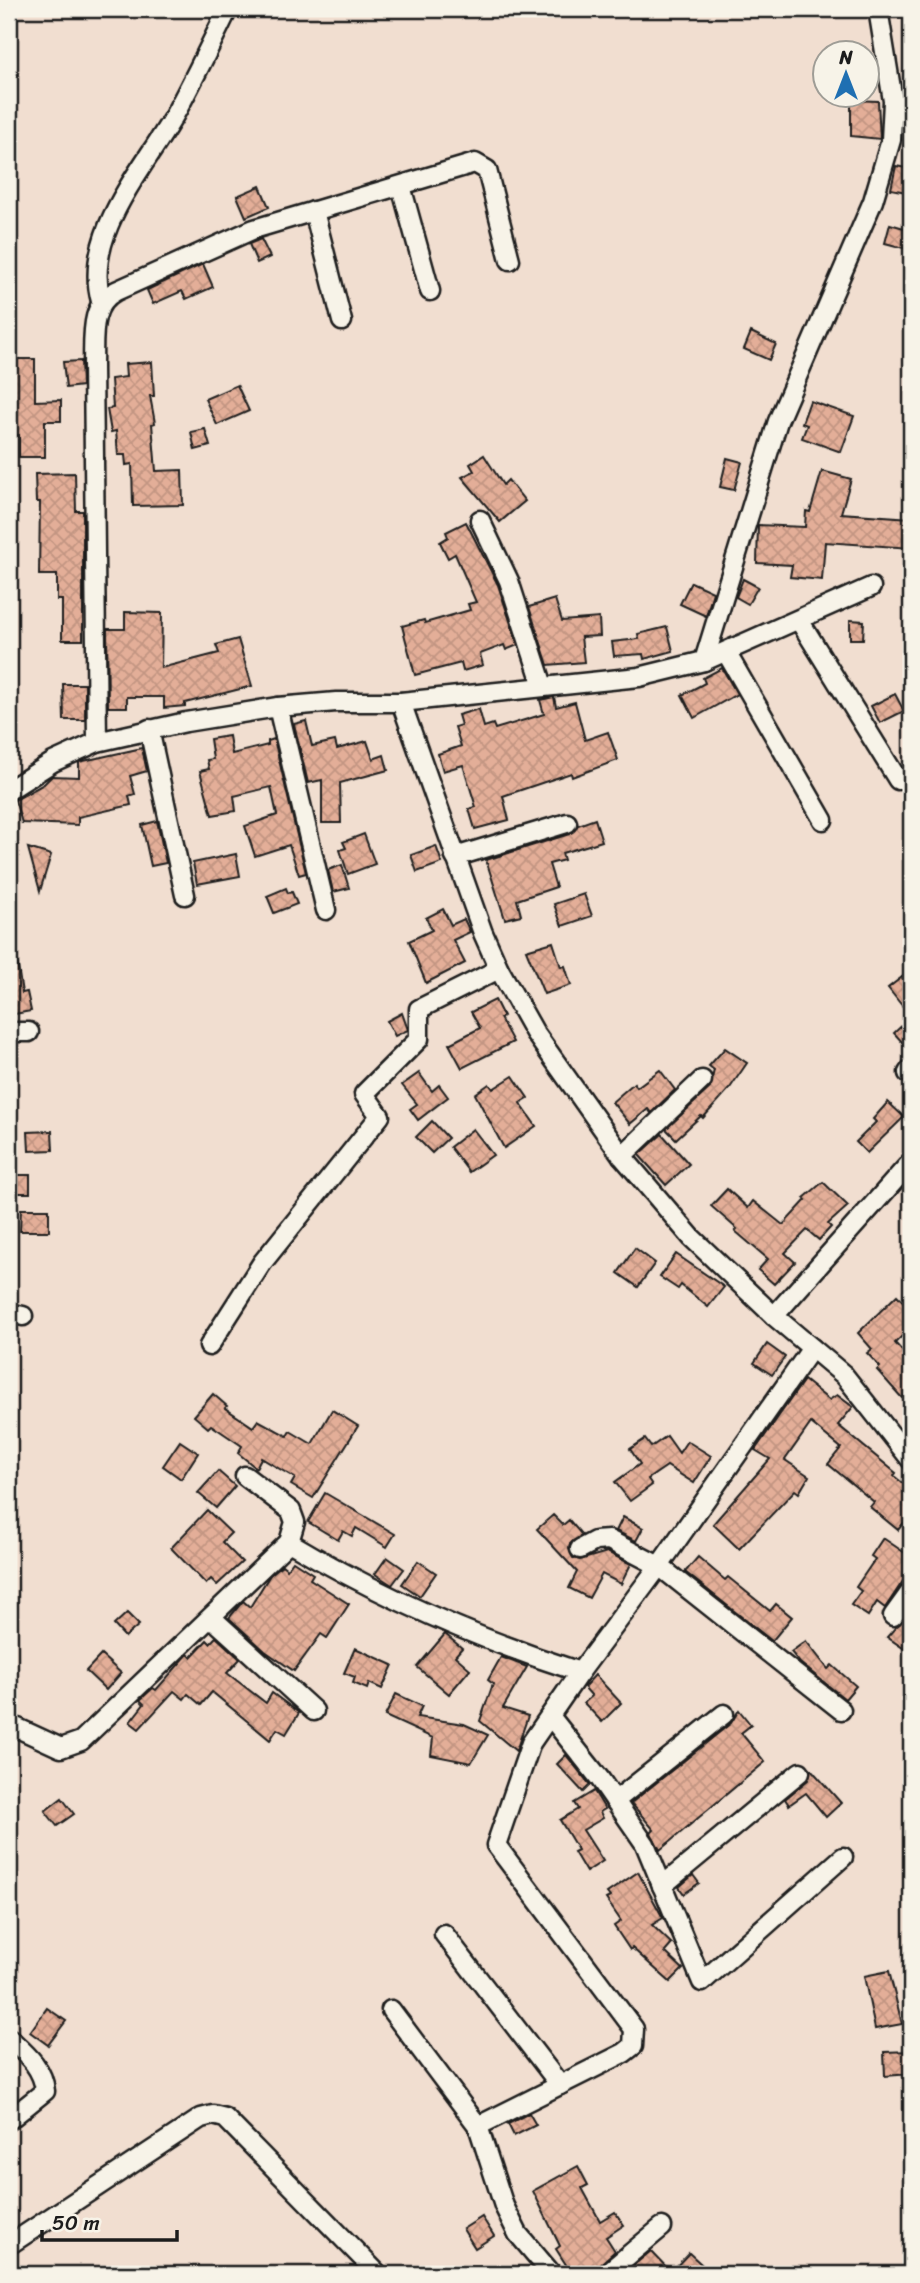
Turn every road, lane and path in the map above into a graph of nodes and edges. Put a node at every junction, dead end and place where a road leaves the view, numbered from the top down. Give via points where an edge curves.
1 (228, 9) edge
2 (878, 9) edge
3 (401, 186) junction
4 (314, 211) junction
5 (510, 260) dead end
6 (430, 291) dead end
7 (101, 301) junction
8 (342, 321) dead end
9 (480, 520) dead end
10 (871, 587) dead end
11 (799, 620) junction
12 (726, 652) junction
13 (704, 661) junction
14 (543, 686) junction
15 (401, 702) junction
16 (278, 707) junction
17 (149, 729) junction
18 (97, 742) junction
19 (898, 780) dead end
20 (9, 790) edge
21 (823, 820) dead end
22 (567, 823) dead end
23 (455, 857) junction
24 (186, 895) dead end
25 (326, 911) dead end
26 (499, 969) junction
27 (9, 1032) edge
28 (29, 1032) dead end
29 (702, 1080) dead end
30 (622, 1156) junction
31 (911, 1161) edge
32 (774, 1316) junction
33 (209, 1346) dead end
34 (812, 1348) junction
35 (911, 1460) edge
36 (245, 1476) dead end
37 (289, 1542) junction
38 (580, 1549) dead end
39 (659, 1566) junction
40 (911, 1591) edge
41 (893, 1616) dead end
42 (212, 1618) junction
43 (580, 1672) junction
44 (841, 1710) dead end
45 (314, 1711) dead end
46 (724, 1714) dead end
47 (550, 1716) junction
48 (9, 1724) edge
49 (800, 1772) dead end
50 (615, 1801) junction
51 (843, 1857) dead end
52 (662, 1886) junction
53 (444, 1934) dead end
54 (391, 2010) dead end
55 (9, 2038) edge
56 (561, 2085) junction
57 (9, 2120) edge
58 (478, 2126) junction
59 (662, 2227) dead end
60 (9, 2245) edge
61 (377, 2274) edge
62 (551, 2274) edge
63 (606, 2274) edge

1 - 7 street via 174,116 114,212 99,259 96,285
2 - 13 street via 893,101 891,141 873,201 778,421
3 - 4 street
3 - 5 street via 475,163 482,166
3 - 6 street
4 - 7 street via 237,235
4 - 8 street
7 - 18 street via 93,364
9 - 14 street via 509,581
10 - 11 street
11 - 12 street
11 - 19 street
12 - 13 street
12 - 21 street
13 - 14 street via 639,677
14 - 15 street
15 - 16 street
15 - 23 street
16 - 17 street
16 - 25 street
17 - 18 street
17 - 24 street
18 - 20 street via 53,762
22 - 23 street
23 - 26 street
26 - 30 street via 549,1055
26 - 33 street via 419,1009 419,1039 364,1094 380,1116 262,1262
27 - 28 street
29 - 30 street
30 - 32 street via 692,1238
31 - 32 street
32 - 34 street
34 - 35 street via 844,1375
34 - 39 street
36 - 37 street via 291,1511 295,1522
37 - 42 street
37 - 43 street via 426,1615
38 - 39 street via 608,1539
39 - 43 street
39 - 44 street
40 - 41 street
42 - 45 street
42 - 48 street via 81,1741 61,1748
43 - 47 street
46 - 50 street
47 - 50 street
47 - 56 street via 531,1743 496,1845 634,2029 633,2046 624,2053
49 - 52 street
50 - 52 street via 645,1844
51 - 52 street via 702,1982
53 - 56 street
54 - 58 street
55 - 57 street via 34,2062 45,2091
56 - 58 street
58 - 62 street via 504,2206 518,2234
59 - 63 street
60 - 61 street via 201,2118 214,2115 225,2118

